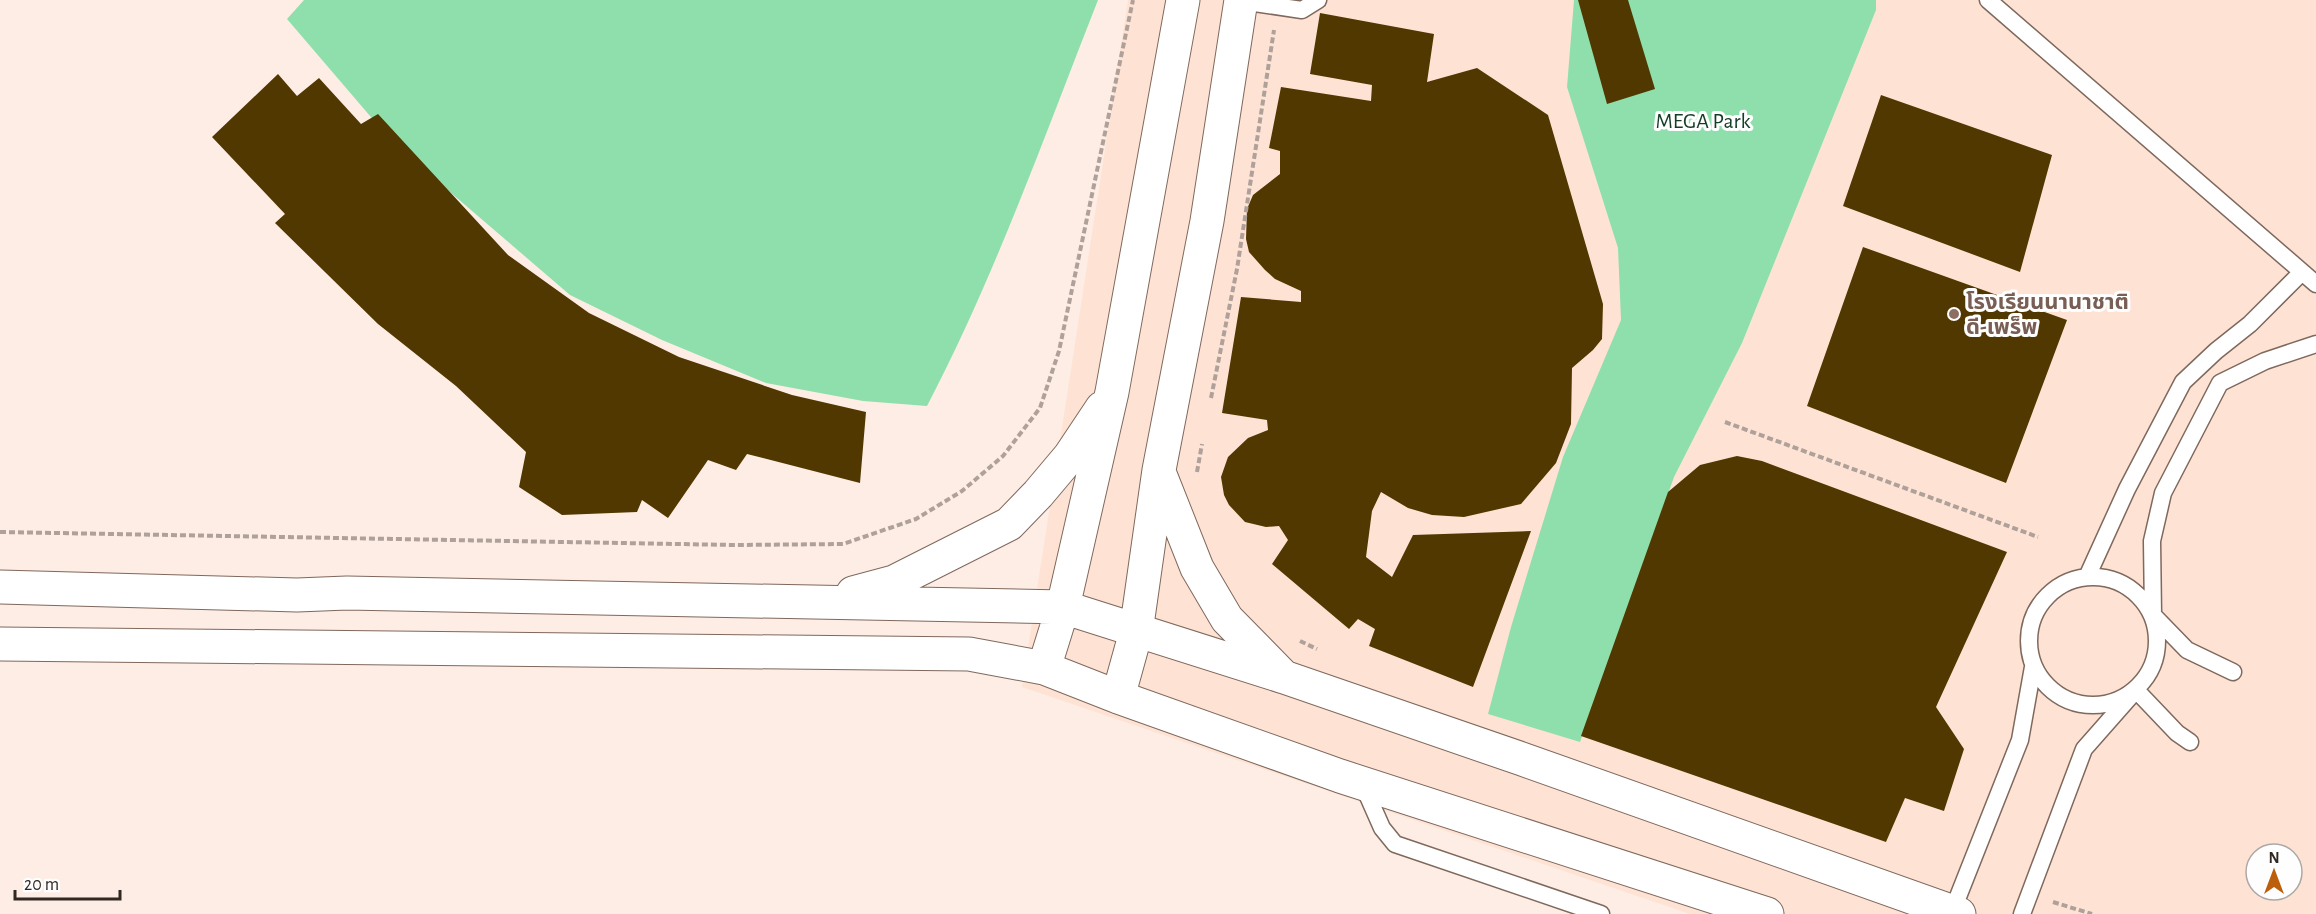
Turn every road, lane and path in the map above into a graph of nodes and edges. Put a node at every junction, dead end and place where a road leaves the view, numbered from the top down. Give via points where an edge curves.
1 (1133, 0) edge
2 (1183, 0) edge
3 (1241, 0) edge
4 (1318, 0) edge
5 (1990, 1) edge
6 (1278, 7) junction
7 (2302, 272) junction
8 (2316, 284) edge
9 (2316, 344) edge
10 (1112, 392) junction
11 (1210, 404) dead end
12 (1725, 422) dead end
13 (1203, 436) dead end
14 (1159, 470) junction
15 (1197, 475) dead end
16 (0, 532) edge
17 (2038, 537) dead end
18 (2086, 577) junction
19 (0, 587) edge
20 (810, 603) junction
21 (1063, 607) junction
22 (2153, 615) junction
23 (1136, 632) junction
24 (1299, 641) dead end
25 (0, 644) edge
26 (1320, 651) dead end
27 (2033, 667) junction
28 (1044, 668) junction
29 (2233, 672) dead end
30 (1284, 677) junction
31 (2136, 690) junction
32 (1118, 697) junction
33 (2190, 742) dead end
34 (1363, 784) junction
35 (2046, 900) dead end
36 (1956, 913) edge
37 (1601, 914) edge
38 (1767, 914) edge
39 (2022, 914) edge
40 (2092, 914) edge

1 - 16 path via 1059,351 1040,408 1003,456 962,491 916,519 843,544
2 - 10 street
3 - 6 lane
3 - 14 street via 1207,221
4 - 6 lane via 1302,10
5 - 7 lane
6 - 11 path via 1237,269
7 - 8 lane
7 - 18 lane via 2183,382
9 - 22 lane via 2265,361 2220,383 2163,493 2152,541
10 - 20 street via 1070,456 1008,524 894,582
10 - 21 street
12 - 17 path
13 - 15 path
14 - 23 street
14 - 30 street via 1197,568 1227,619
18 - 22 lane via 2107,578 2126,585
18 - 27 lane via 2067,582 2050,593 2037,609 2029,627
19 - 20 street
20 - 21 street
21 - 23 street
21 - 28 street
22 - 29 lane via 2187,650
22 - 31 lane via 2157,655
23 - 30 street
23 - 32 street
24 - 26 path
25 - 28 street via 969,654
27 - 31 lane via 2060,697 2079,705 2100,706
27 - 36 lane via 2020,740
28 - 32 street
30 - 36 street
31 - 33 lane
31 - 39 lane via 2084,749
32 - 34 street
34 - 37 lane via 1382,828 1395,844
34 - 38 street
35 - 40 path

